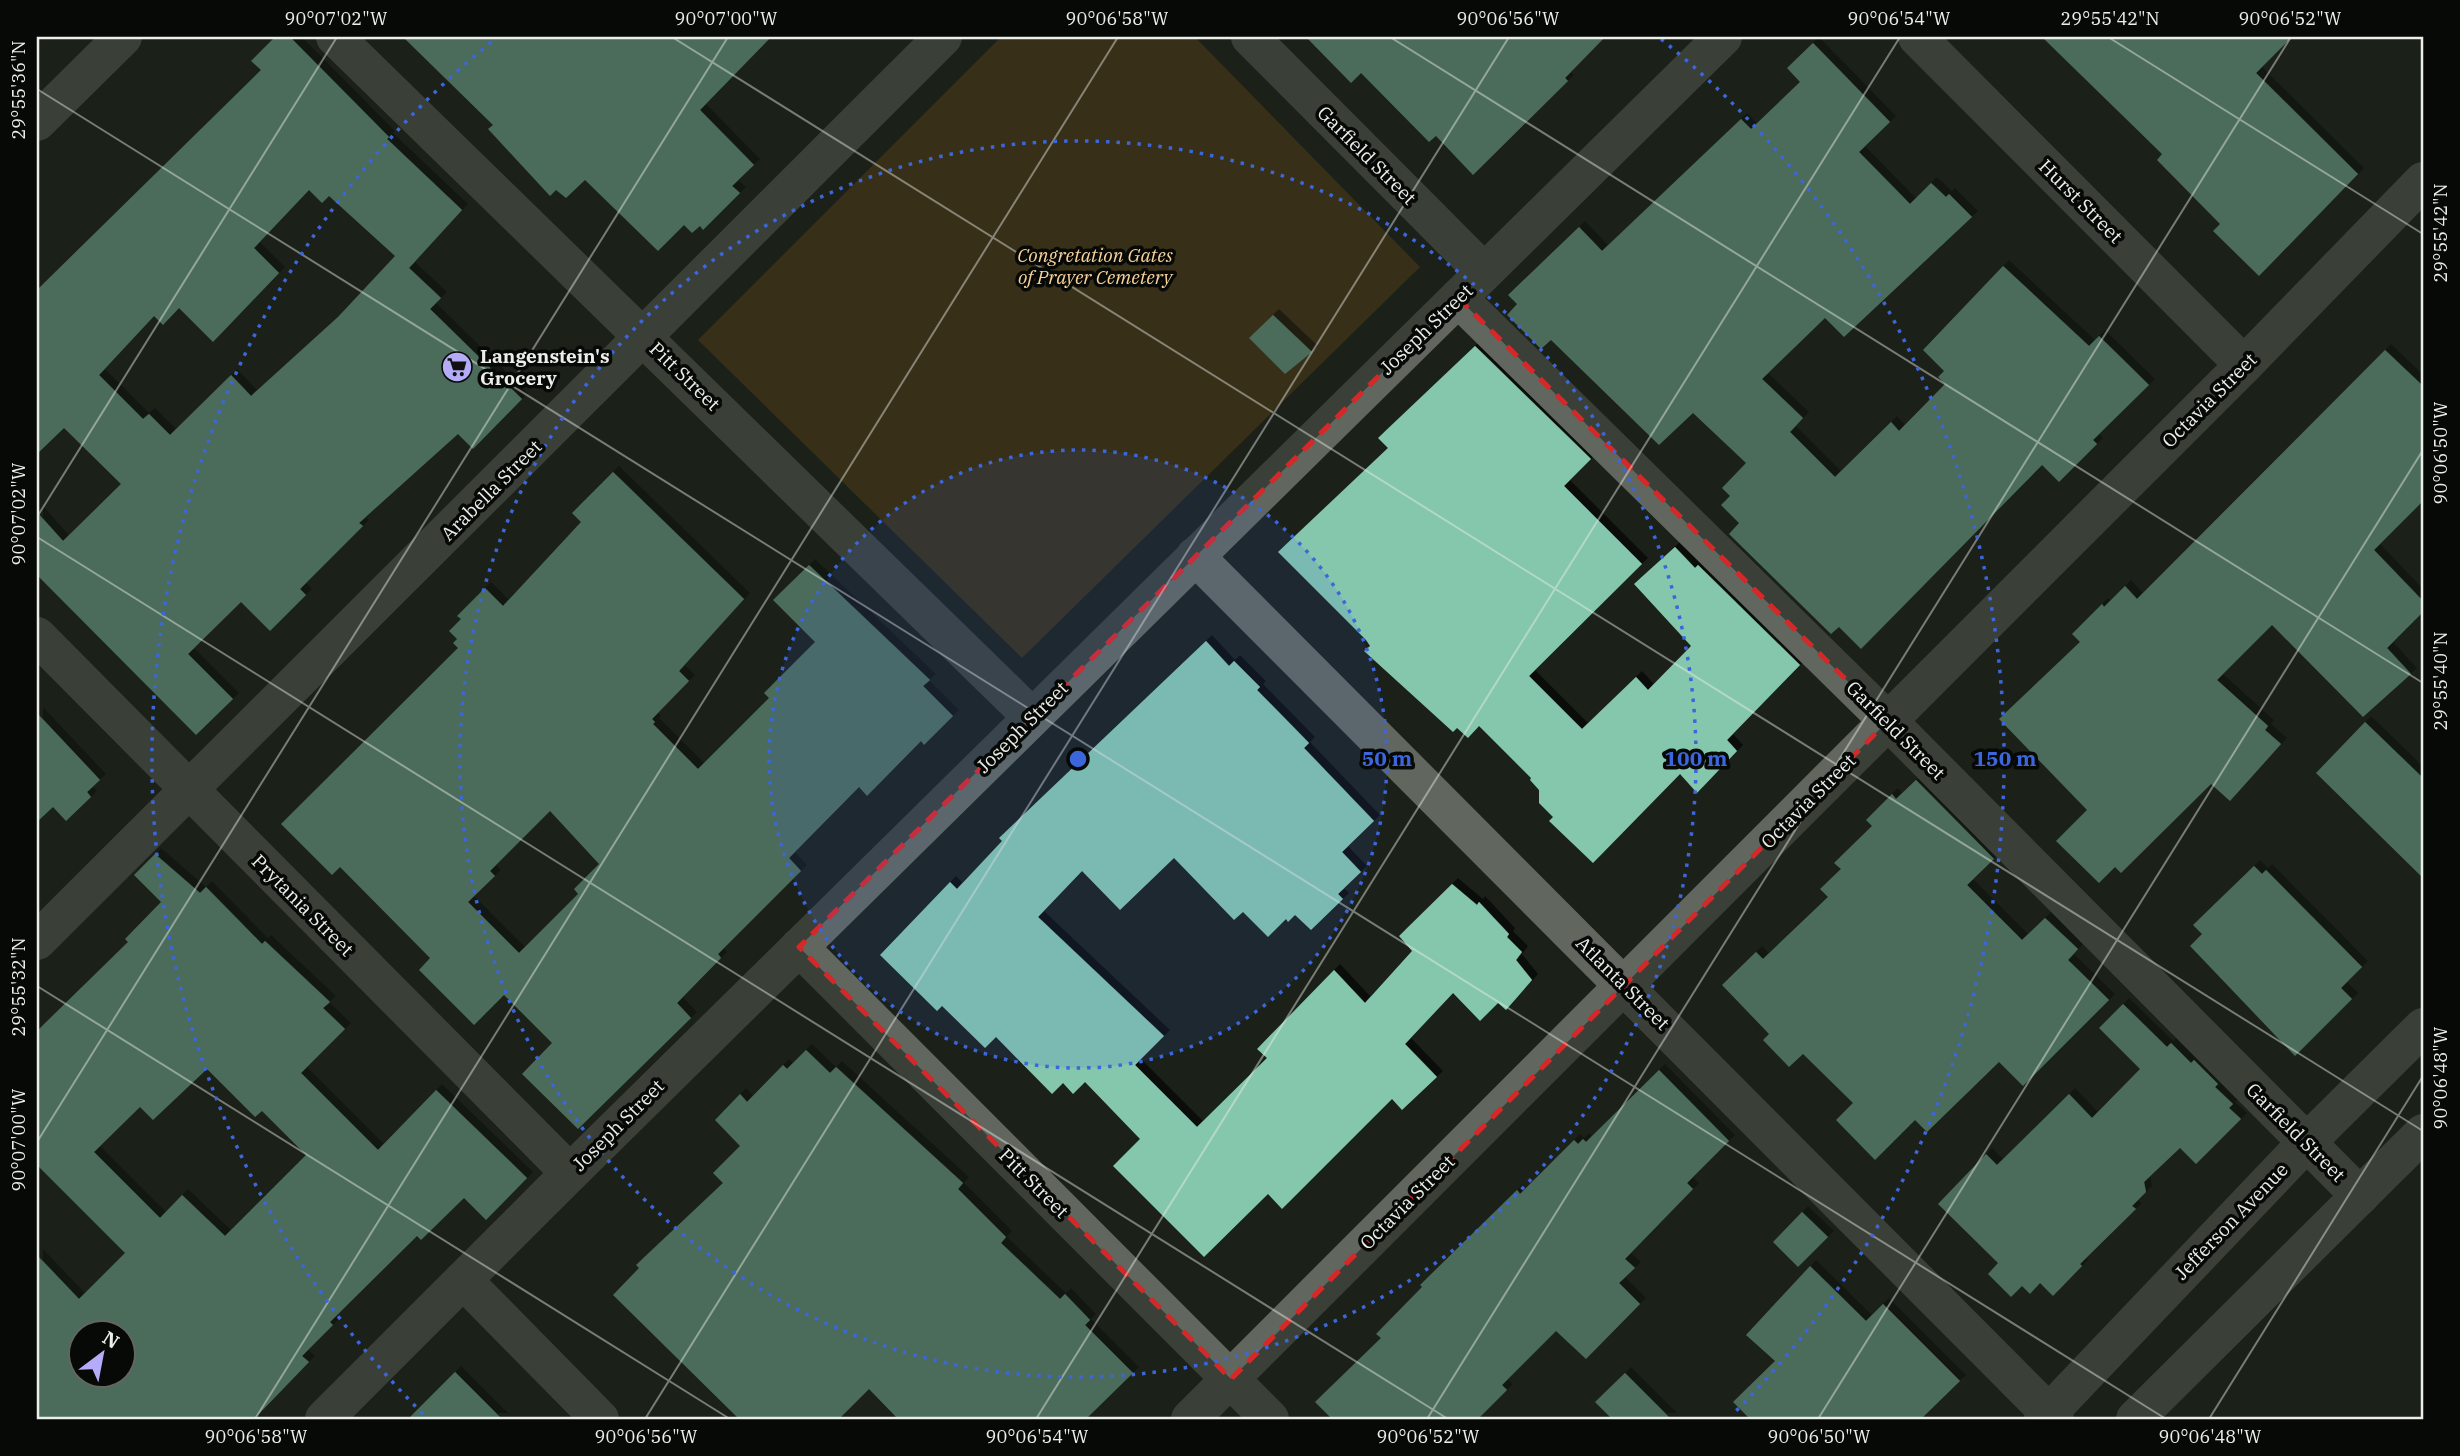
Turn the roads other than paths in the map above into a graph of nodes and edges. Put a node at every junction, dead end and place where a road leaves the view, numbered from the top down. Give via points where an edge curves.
1 (123, 37) edge
2 (335, 37) edge
3 (943, 37) edge
4 (1250, 37) edge
5 (1723, 37) edge
6 (1917, 37) edge
7 (37, 122) edge
8 (2423, 181) edge
9 (1471, 285) junction
10 (645, 337) junction
11 (2244, 365) junction
12 (1195, 556) junction
13 (37, 636) edge
14 (1032, 717) junction
15 (1888, 721) junction
16 (190, 790) junction
17 (37, 941) edge
18 (799, 947) junction
19 (1625, 985) junction
20 (2423, 1027) edge
21 (2423, 1133) edge
22 (2306, 1143) junction
23 (570, 1172) junction
24 (2360, 1196) junction
25 (463, 1280) junction
26 (1231, 1380) junction
27 (2049, 1417) edge
28 (324, 1419) edge
29 (600, 1419) edge
30 (1190, 1419) edge
31 (1269, 1419) edge
32 (2135, 1419) edge

1 - 7 street
2 - 10 street, Pitt Street
3 - 10 street, Arabella Street
4 - 9 street, Garfield Street
5 - 9 street, Joseph Street
6 - 11 street, Hurst Street
8 - 11 street, Octavia Street
9 - 12 street, Joseph Street
9 - 15 street, Garfield Street
10 - 14 street, Pitt Street
10 - 16 street, Arabella Street
11 - 15 street, Octavia Street
12 - 14 street, Joseph Street
12 - 19 street, Atlanta Street
13 - 16 street, Prytania Street
14 - 18 street, Joseph Street
15 - 19 street, Octavia Street
15 - 22 street, Garfield Street
16 - 17 street, Arabella Street
16 - 23 street, Prytania Street
18 - 23 street, Joseph Street
18 - 26 street, Pitt Street
19 - 26 street, Octavia Street
19 - 27 street, Atlanta Street
20 - 22 street, Jefferson Avenue
21 - 24 street
22 - 24 street, Garfield Street
22 - 27 street, Jefferson Avenue
23 - 25 street, Joseph Street
24 - 32 street
25 - 28 street, Joseph Street
25 - 29 street
26 - 30 street, Octavia Street
26 - 31 street, Pitt Street

